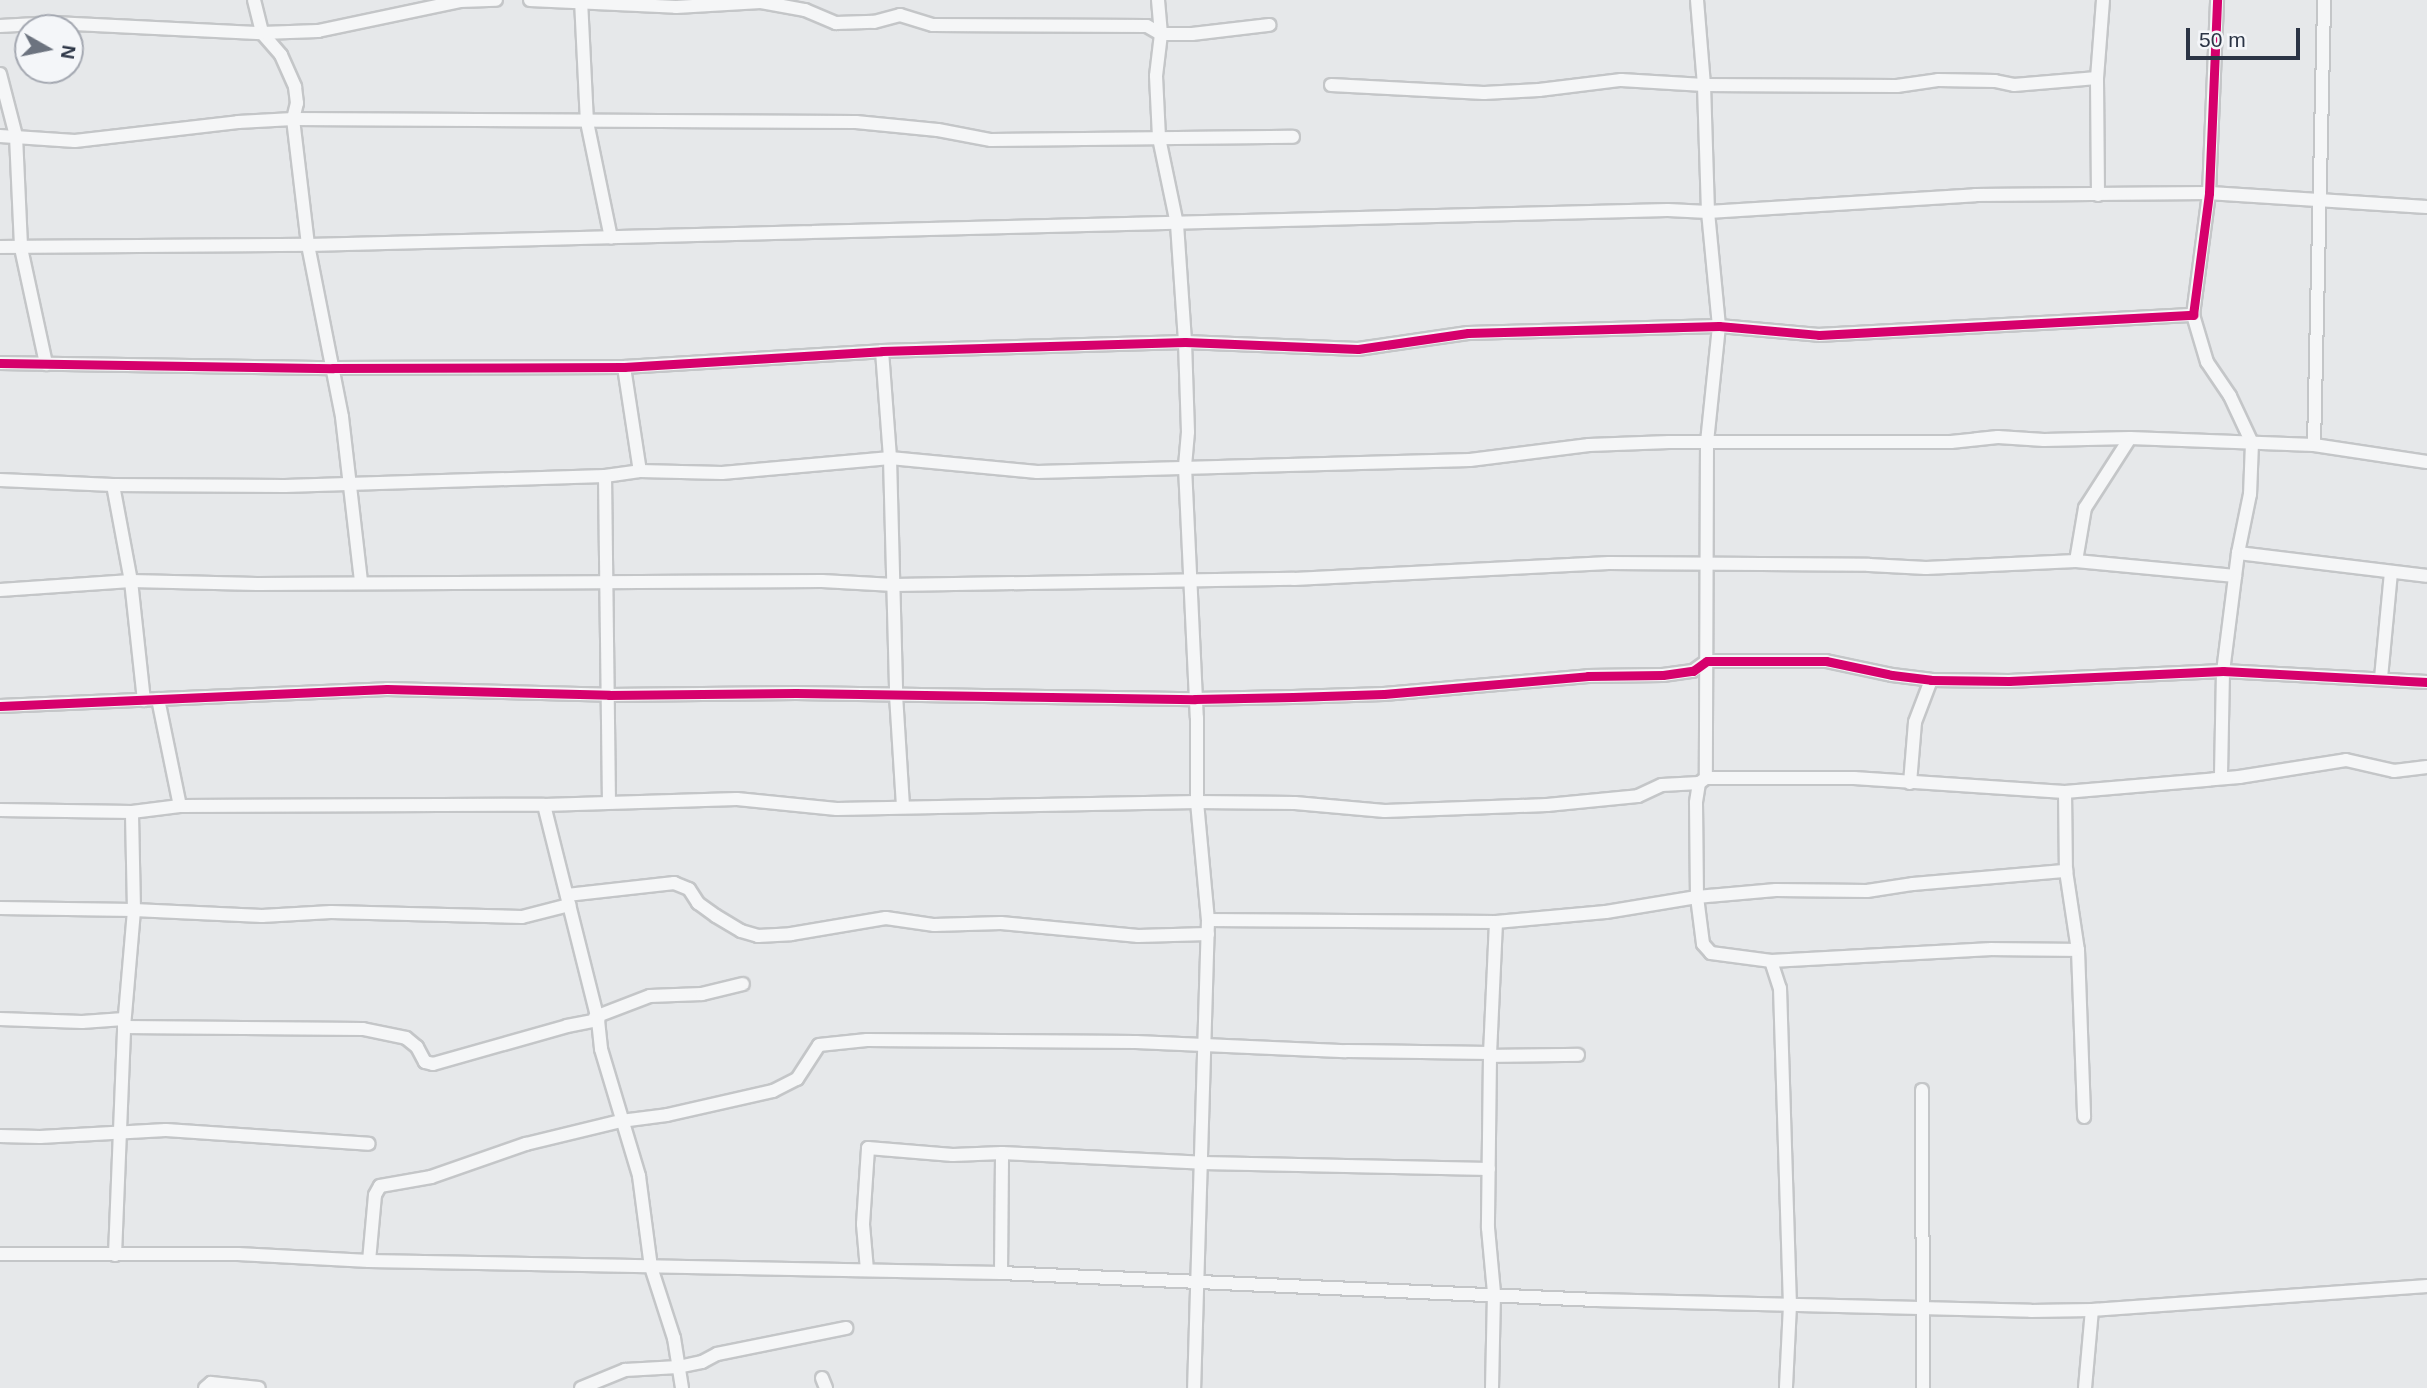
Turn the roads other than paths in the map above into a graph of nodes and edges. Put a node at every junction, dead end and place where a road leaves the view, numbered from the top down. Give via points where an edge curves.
1 (254, 0) edge
2 (496, 0) edge
3 (530, 0) edge
4 (581, 0) edge
5 (1158, 0) edge
6 (1697, 0) edge
7 (2103, 0) edge
8 (2217, 0) edge
9 (2324, 0) edge
10 (678, 3) edge
11 (1269, 25) dead end
12 (0, 26) edge
13 (262, 33) junction
14 (1161, 34) junction
15 (0, 74) edge
16 (2097, 78) junction
17 (1331, 85) dead end
18 (1704, 85) junction
19 (293, 119) junction
20 (587, 122) junction
21 (0, 136) edge
22 (16, 136) junction
23 (1293, 137) dead end
24 (1159, 138) junction
25 (2209, 193) junction
26 (2098, 195) junction
27 (2321, 201) junction
28 (2427, 207) edge
29 (1708, 212) junction
30 (1177, 224) junction
31 (611, 238) junction
32 (308, 245) junction
33 (0, 247) edge
34 (21, 248) junction
35 (2193, 315) junction
36 (1719, 326) junction
37 (1185, 342) junction
38 (882, 351) junction
39 (0, 363) edge
40 (46, 364) junction
41 (624, 367) junction
42 (333, 368) junction
43 (2130, 438) junction
44 (1707, 442) junction
45 (2252, 443) junction
46 (2314, 445) junction
47 (890, 458) junction
48 (2427, 462) edge
49 (1185, 467) junction
50 (640, 471) junction
51 (604, 476) junction
52 (0, 480) edge
53 (351, 483) junction
54 (113, 485) junction
55 (2238, 553) junction
56 (2076, 561) junction
57 (1704, 562) junction
58 (2391, 572) junction
59 (2235, 576) junction
60 (2427, 576) edge
61 (131, 581) junction
62 (361, 581) junction
63 (1190, 581) junction
64 (605, 583) junction
65 (894, 585) junction
66 (0, 590) edge
67 (1707, 661) junction
68 (2223, 671) junction
69 (2381, 678) junction
70 (1931, 680) junction
71 (2427, 682) edge
72 (609, 695) junction
73 (896, 695) junction
74 (1195, 699) junction
75 (151, 700) junction
76 (0, 706) edge
77 (2427, 767) edge
78 (2221, 778) junction
79 (1702, 781) junction
80 (1910, 783) junction
81 (2065, 792) junction
82 (610, 802) junction
83 (1197, 802) junction
84 (544, 805) junction
85 (180, 806) junction
86 (903, 807) junction
87 (0, 810) edge
88 (132, 813) junction
89 (2066, 871) junction
90 (1697, 897) junction
91 (568, 900) junction
92 (0, 908) edge
93 (134, 910) junction
94 (1208, 920) junction
95 (1496, 922) junction
96 (1208, 934) junction
97 (2078, 950) junction
98 (1771, 961) junction
99 (743, 984) dead end
100 (0, 1018) edge
101 (596, 1018) junction
102 (124, 1023) junction
103 (1204, 1045) junction
104 (1490, 1054) junction
105 (1578, 1055) dead end
106 (1922, 1090) dead end
107 (2084, 1117) dead end
108 (621, 1121) junction
109 (119, 1133) junction
110 (0, 1136) edge
111 (369, 1144) dead end
112 (1002, 1153) junction
113 (1203, 1163) junction
114 (1489, 1169) junction
115 (0, 1254) edge
116 (115, 1255) junction
117 (369, 1261) junction
118 (651, 1267) junction
119 (867, 1270) junction
120 (1001, 1273) junction
121 (1198, 1281) junction
122 (2427, 1286) edge
123 (1494, 1293) junction
124 (1790, 1305) junction
125 (1923, 1309) junction
126 (2092, 1310) junction
127 (846, 1328) dead end
128 (678, 1367) junction
129 (205, 1388) edge
130 (260, 1388) edge
131 (581, 1388) edge
132 (682, 1388) edge
133 (1195, 1388) edge
134 (1492, 1388) edge
135 (1786, 1388) edge
136 (1923, 1388) edge
137 (2085, 1388) edge

1 - 13 street
2 - 13 street via 460,1 318,31
3 - 4 street
4 - 10 street
4 - 20 street
5 - 14 street
6 - 18 street
7 - 16 street
8 - 25 street
9 - 27 street
10 - 14 street via 761,2 805,10 836,23 874,22 900,15 933,25 1147,26
11 - 14 street
12 - 13 street via 54,23
13 - 19 street via 290,71 297,103
14 - 24 street via 1156,76
15 - 22 street
16 - 18 street via 2014,85 1938,80 1896,86
16 - 26 street
17 - 18 street via 1484,93 1621,80
18 - 29 street
19 - 20 street
19 - 22 street via 75,141
19 - 32 street
20 - 24 street via 856,122 991,140
20 - 31 street
21 - 22 street
22 - 34 street
23 - 24 street
24 - 30 street
25 - 26 street
25 - 27 street
25 - 35 street
26 - 29 street via 1975,195
27 - 28 street
27 - 46 street
29 - 30 street
29 - 36 street
30 - 31 street
30 - 37 street
31 - 32 street
32 - 34 street
32 - 42 street
33 - 34 street
34 - 40 street
35 - 36 street via 1819,335
35 - 45 street via 2207,362 2230,396
36 - 37 street via 1468,333 1358,349
36 - 44 street
37 - 38 street
37 - 49 street
38 - 41 street
38 - 47 street
39 - 40 street
40 - 42 street
41 - 42 street
41 - 50 street
42 - 53 street
43 - 44 street
43 - 45 street
43 - 56 street via 2085,508
44 - 49 street via 1590,446 1470,460
44 - 57 street
45 - 46 street
45 - 55 street via 2250,494
46 - 48 street
47 - 49 street via 1037,472
47 - 50 street via 722,473
47 - 65 street
49 - 63 street
50 - 51 street
51 - 53 street
51 - 64 street
52 - 54 street
53 - 54 street
53 - 62 street
54 - 61 street
55 - 58 street
55 - 59 street
56 - 57 street via 1926,568
56 - 59 street
57 - 63 street
57 - 67 street
58 - 60 street
58 - 69 street
59 - 68 street
61 - 62 street
61 - 66 street
61 - 75 street
62 - 64 street
63 - 65 street
63 - 74 street
64 - 65 street via 822,581
64 - 72 street
65 - 73 street
67 - 70 street via 1826,661
67 - 74 street via 1692,671 1663,675 1588,676 1384,694
67 - 79 street
68 - 69 street
68 - 70 street
68 - 78 street
69 - 71 street
70 - 80 street via 1915,722
72 - 73 street
72 - 75 street via 387,690
72 - 82 street
73 - 74 street
73 - 86 street
74 - 83 street
75 - 76 street
75 - 85 street
77 - 78 street via 2394,771 2346,760
78 - 81 street
79 - 80 street
79 - 83 street via 1662,785 1638,796 1499,808 1385,811 1295,803
79 - 90 street via 1696,803
80 - 81 street
81 - 89 street
82 - 84 street
82 - 86 street via 737,799 837,809
83 - 86 street
83 - 94 street
84 - 85 street
84 - 91 street
85 - 88 street
87 - 88 street
88 - 93 street
89 - 90 street via 1867,891 1776,890
89 - 97 street
90 - 95 street via 1606,912
90 - 98 street via 1703,944 1711,953
91 - 93 street via 523,917 331,912 262,916
91 - 96 street via 674,883 690,889 698,903 716,916 758,936 886,918 934,925 1001,923 1138,936
91 - 101 street
92 - 93 street
93 - 102 street
94 - 95 street
94 - 96 street
95 - 104 street
96 - 103 street
97 - 98 street via 1992,949
97 - 107 street
98 - 124 street via 1780,988 1782,1017
99 - 101 street via 702,994 650,996
100 - 102 street
101 - 102 street via 433,1064 425,1062 406,1038 363,1028
101 - 108 street
102 - 109 street
103 - 104 street
103 - 108 street via 842,1041 819,1045 797,1079 773,1091
103 - 113 street
104 - 105 street
104 - 114 street
106 - 125 street
108 - 117 street via 526,1144 431,1177 380,1186
108 - 118 street via 639,1176
109 - 110 street
109 - 111 street via 166,1130
109 - 116 street
112 - 113 street
112 - 119 street via 953,1155 867,1148 863,1214
112 - 120 street
113 - 114 street
113 - 121 street
114 - 123 street
115 - 116 street
116 - 117 street via 239,1254
117 - 118 street
118 - 119 street
118 - 128 street via 674,1338
119 - 120 street
120 - 121 street
121 - 123 street
121 - 133 street
122 - 126 street
123 - 124 street
123 - 134 street
124 - 125 street
124 - 135 street
125 - 126 street
125 - 136 street
126 - 137 street
127 - 128 street via 718,1354
128 - 131 street via 625,1370
128 - 132 street
129 - 130 street via 211,1383

